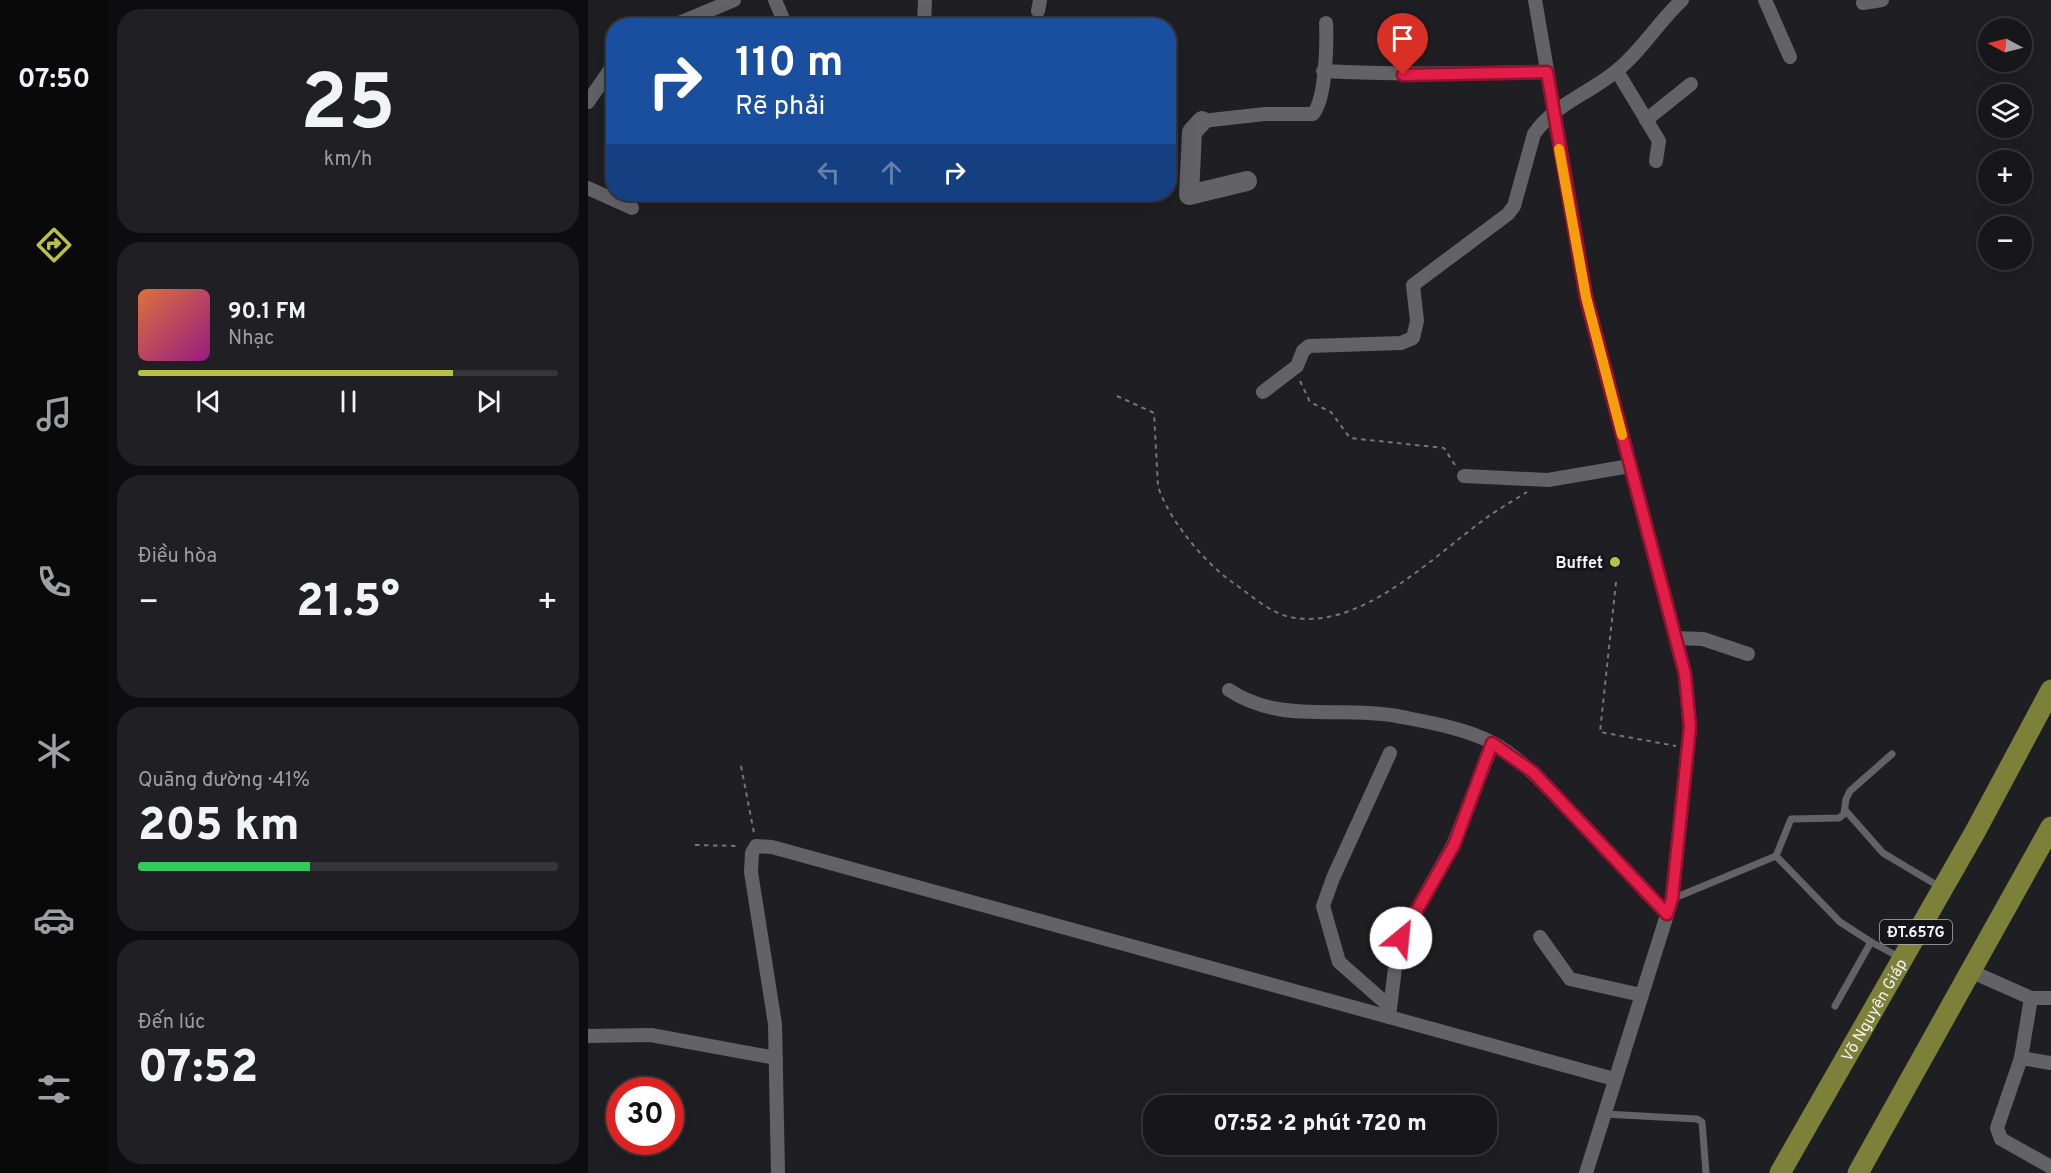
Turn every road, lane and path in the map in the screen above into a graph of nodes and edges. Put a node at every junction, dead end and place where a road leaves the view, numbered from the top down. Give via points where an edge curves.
1 (734, 0) edge
2 (775, 0) edge
3 (925, 0) edge
4 (1535, 0) edge
5 (1683, 0) edge
6 (1765, 0) edge
7 (1882, 0) edge
8 (1863, 3) dead end
9 (691, 18) edge
10 (783, 18) edge
11 (924, 18) edge
12 (1326, 22) dead end
13 (1790, 57) dead end
14 (1323, 71) junction
15 (1617, 71) junction
16 (1547, 72) junction
17 (606, 76) edge
18 (1691, 84) dead end
19 (588, 102) edge
20 (1553, 112) junction
21 (1646, 120) junction
22 (1202, 121) joint
23 (1656, 161) dead end
24 (1247, 181) dead end
25 (588, 188) edge
26 (606, 196) edge
27 (617, 201) edge
28 (632, 208) dead end
29 (1297, 366) junction
30 (1263, 392) dead end
31 (1116, 396) dead end
32 (1630, 466) junction
33 (1464, 476) joint
34 (1548, 480) junction
35 (1616, 582) dead end
36 (1675, 638) junction
37 (1748, 654) dead end
38 (1229, 690) dead end
39 (2051, 690) edge
40 (1492, 743) junction
41 (1688, 748) junction
42 (1390, 753) dead end
43 (1892, 754) dead end
44 (741, 766) dead end
45 (1845, 810) junction
46 (2051, 826) edge
47 (695, 845) dead end
48 (756, 846) junction
49 (1776, 856) junction
50 (1942, 888) junction
51 (1672, 899) junction
52 (1667, 914) junction
53 (1540, 938) dead end
54 (1871, 942) junction
55 (1901, 958) junction
56 (1970, 971) junction
57 (1641, 994) junction
58 (2031, 998) junction
59 (2051, 998) edge
60 (1835, 1006) dead end
61 (1389, 1011) junction
62 (588, 1036) edge
63 (776, 1058) junction
64 (2021, 1058) junction
65 (2051, 1063) edge
66 (1614, 1079) junction
67 (1604, 1114) junction
68 (2051, 1167) edge
69 (778, 1173) edge
70 (1586, 1173) edge
71 (1706, 1173) edge
72 (1780, 1173) edge
73 (1858, 1173) edge

1 - 9 street
2 - 10 street
3 - 11 street
4 - 16 street
5 - 15 street
6 - 13 street
7 - 8 street
12 - 14 street
14 - 16 street via 1424,75
14 - 22 street via 1319,102 1313,114 1265,114
15 - 20 street
15 - 21 street
16 - 20 street
17 - 19 street
18 - 21 street
20 - 29 street via 1534,134 1514,206 1508,214 1413,285 1418,321 1413,338 1401,343 1309,346
20 - 32 street via 1586,297
21 - 23 street via 1661,145
22 - 24 main road via 1192,132 1189,195
25 - 26 street
27 - 28 street
29 - 30 street
29 - 33 path via 1310,402 1331,412 1350,438 1444,448 1459,475
31 - 34 path via 1154,413 1161,497 1212,568 1270,607 1299,618 1314,619 1363,606 1485,518
32 - 34 street
32 - 36 street
33 - 34 street
35 - 41 path via 1600,732
36 - 37 street via 1702,639
36 - 41 street via 1688,691
38 - 40 street via 1274,710 1396,716
39 - 50 main road, Võ Nguyên Giáp / ĐT.657G
40 - 52 street via 1533,772
40 - 61 street via 1454,845 1401,938
41 - 51 street
42 - 61 street via 1323,906 1339,962
43 - 45 lane via 1850,791
44 - 48 path
45 - 49 lane via 1839,819 1791,819
45 - 50 lane via 1883,853
46 - 56 main road
47 - 48 path
48 - 61 street via 772,847
48 - 63 street via 751,872 776,1024
49 - 51 lane
49 - 54 lane via 1840,922
50 - 55 main road, Võ Nguyên Giáp / ĐT.657G
51 - 52 street
52 - 57 street
53 - 57 street via 1570,979
54 - 55 lane
54 - 60 lane
55 - 72 main road, Võ Nguyên Giáp / ĐT.657G
56 - 58 street
56 - 73 main road
57 - 66 street
58 - 59 street
58 - 64 street
61 - 66 street
62 - 63 street via 651,1035
63 - 69 street
64 - 65 street
64 - 68 street via 1997,1134
66 - 67 street
67 - 70 street
67 - 71 lane via 1697,1119 1702,1122

